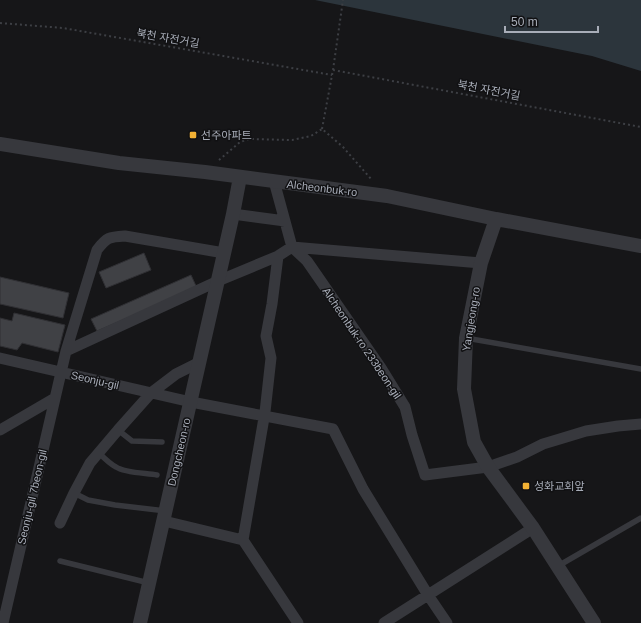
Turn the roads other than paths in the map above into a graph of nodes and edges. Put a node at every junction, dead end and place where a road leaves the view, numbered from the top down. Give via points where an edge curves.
1 (0, 144) edge
2 (240, 177) junction
3 (274, 181) junction
4 (233, 214) junction
5 (496, 219) junction
6 (285, 221) junction
7 (641, 246) edge
8 (292, 247) junction
9 (224, 254) junction
10 (278, 256) junction
11 (481, 263) junction
12 (218, 281) junction
13 (466, 338) junction
14 (66, 351) junction
15 (0, 358) edge
16 (200, 362) junction
17 (641, 369) edge
18 (61, 372) junction
19 (152, 393) junction
20 (55, 398) junction
21 (191, 402) junction
22 (264, 416) junction
23 (641, 424) edge
24 (0, 430) edge
25 (118, 430) junction
26 (162, 442) dead end
27 (99, 453) junction
28 (488, 467) junction
29 (157, 475) dead end
30 (74, 493) junction
31 (165, 516) junction
32 (641, 518) edge
33 (60, 523) dead end
34 (533, 528) junction
35 (243, 540) junction
36 (60, 561) dead end
37 (558, 566) junction
38 (150, 583) junction
39 (428, 595) junction
40 (3, 623) edge
41 (140, 623) edge
42 (298, 623) edge
43 (384, 623) edge
44 (447, 623) edge
45 (594, 623) edge

1 - 2 street, Alcheonbuk-ro via 119,163
2 - 3 street, Alcheonbuk-ro
2 - 4 street, Dongcheon-ro
3 - 5 street, Alcheonbuk-ro via 387,196
3 - 6 street
4 - 6 street
4 - 9 street, Dongcheon-ro
5 - 7 street, Alcheonbuk-ro
5 - 11 street, Yangjeong-ro
6 - 8 street
8 - 10 street
8 - 11 street
8 - 28 street, Alcheonbuk-ro 233beon-gil via 307,261 405,407 426,475
9 - 12 street, Dongcheon-ro
9 - 14 street via 125,236 104,240 97,250
10 - 12 street
10 - 22 street via 266,336 272,358
11 - 13 street, Yangjeong-ro
12 - 14 street
12 - 16 street, Dongcheon-ro
13 - 17 lane
13 - 28 street, Yangjeong-ro via 464,389 474,442
14 - 18 street
15 - 18 street, Seonju-gil
16 - 19 street via 176,374
16 - 21 street, Dongcheon-ro
18 - 19 street, Seonju-gil
18 - 20 street, Seonju-gil 7beon-gil
19 - 21 street, Seonju-gil
19 - 25 street
20 - 24 street
20 - 40 street, Seonju-gil 7beon-gil
21 - 22 street, Seonju-gil
21 - 31 street, Dongcheon-ro
22 - 35 street
22 - 39 street, Seonju-gil via 333,429 363,489
23 - 28 street via 586,431 543,444
25 - 26 lane via 132,440
25 - 27 street
27 - 29 lane via 117,468
27 - 30 street via 90,463
28 - 34 street, Yangjeong-ro
30 - 31 lane via 88,500
30 - 33 street
31 - 35 street
31 - 38 street, Dongcheon-ro
32 - 37 lane
34 - 37 street, Yangjeong-ro
34 - 39 street
35 - 42 street
36 - 38 lane
37 - 45 street, Yangjeong-ro
38 - 41 street, Dongcheon-ro
39 - 43 street
39 - 44 street

